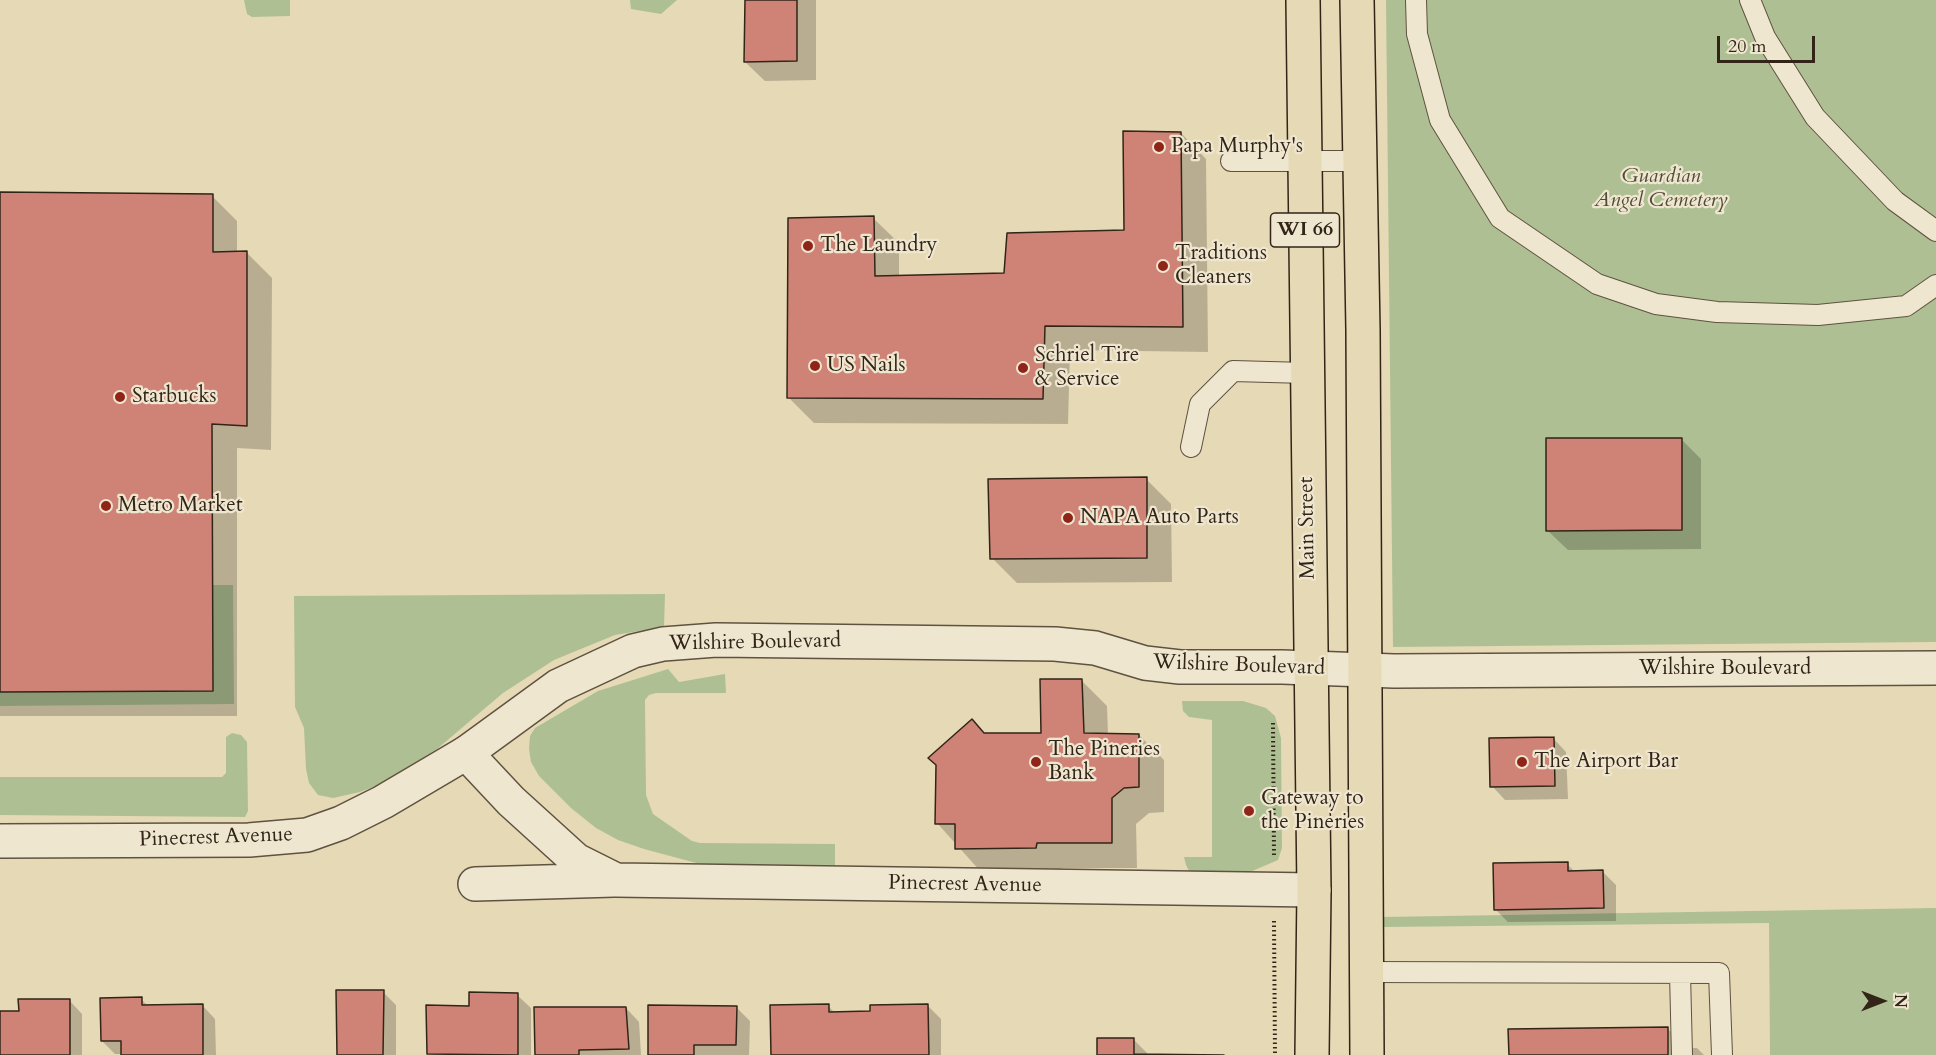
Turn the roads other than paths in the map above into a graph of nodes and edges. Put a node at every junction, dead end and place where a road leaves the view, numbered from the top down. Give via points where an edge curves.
1 (1303, 0) edge
2 (1357, 0) edge
3 (1416, 0) edge
4 (1750, 0) edge
5 (1231, 161) dead end
6 (1305, 161) junction
7 (1359, 161) junction
8 (1936, 231) edge
9 (1936, 285) edge
10 (1306, 374) junction
11 (1191, 447) dead end
12 (1310, 668) junction
13 (1936, 668) edge
14 (1365, 670) junction
15 (466, 753) junction
16 (0, 841) edge
17 (616, 880) junction
18 (475, 884) dead end
19 (1314, 890) junction
20 (1365, 972) junction
21 (1680, 973) junction
22 (1312, 1055) edge
23 (1367, 1055) edge
24 (1682, 1055) edge
25 (1722, 1055) edge

1 - 6 main road, Main Street / WI 66
2 - 7 main road, WI 66
3 - 9 lane via 1417,33 1440,120 1500,218 1597,284 1656,304 1718,312 1818,315 1906,306
4 - 8 lane via 1765,37 1815,117 1895,201
5 - 6 lane
6 - 7 lane
6 - 10 main road, Main Street / WI 66
7 - 14 main road, WI 66
10 - 11 lane via 1233,371 1200,404
10 - 12 main road, Main Street / WI 66
12 - 14 street, Wilshire Boulevard
12 - 15 street, Wilshire Boulevard via 1180,667 1145,663 1095,648 1055,644 717,640 663,644 633,651 558,686
12 - 19 main road, Main Street / WI 66
13 - 14 street, Wilshire Boulevard
14 - 20 main road, WI 66
15 - 16 street, Pinecrest Avenue via 383,802 341,823 307,834 249,840
15 - 17 street, Pinecrest Avenue via 511,801 576,860
17 - 18 street, Pinecrest Avenue
17 - 19 street, Pinecrest Avenue
19 - 22 main road, Main Street / WI 66
20 - 21 lane
20 - 23 main road, WI 66
21 - 24 lane
21 - 25 lane via 1719,973

